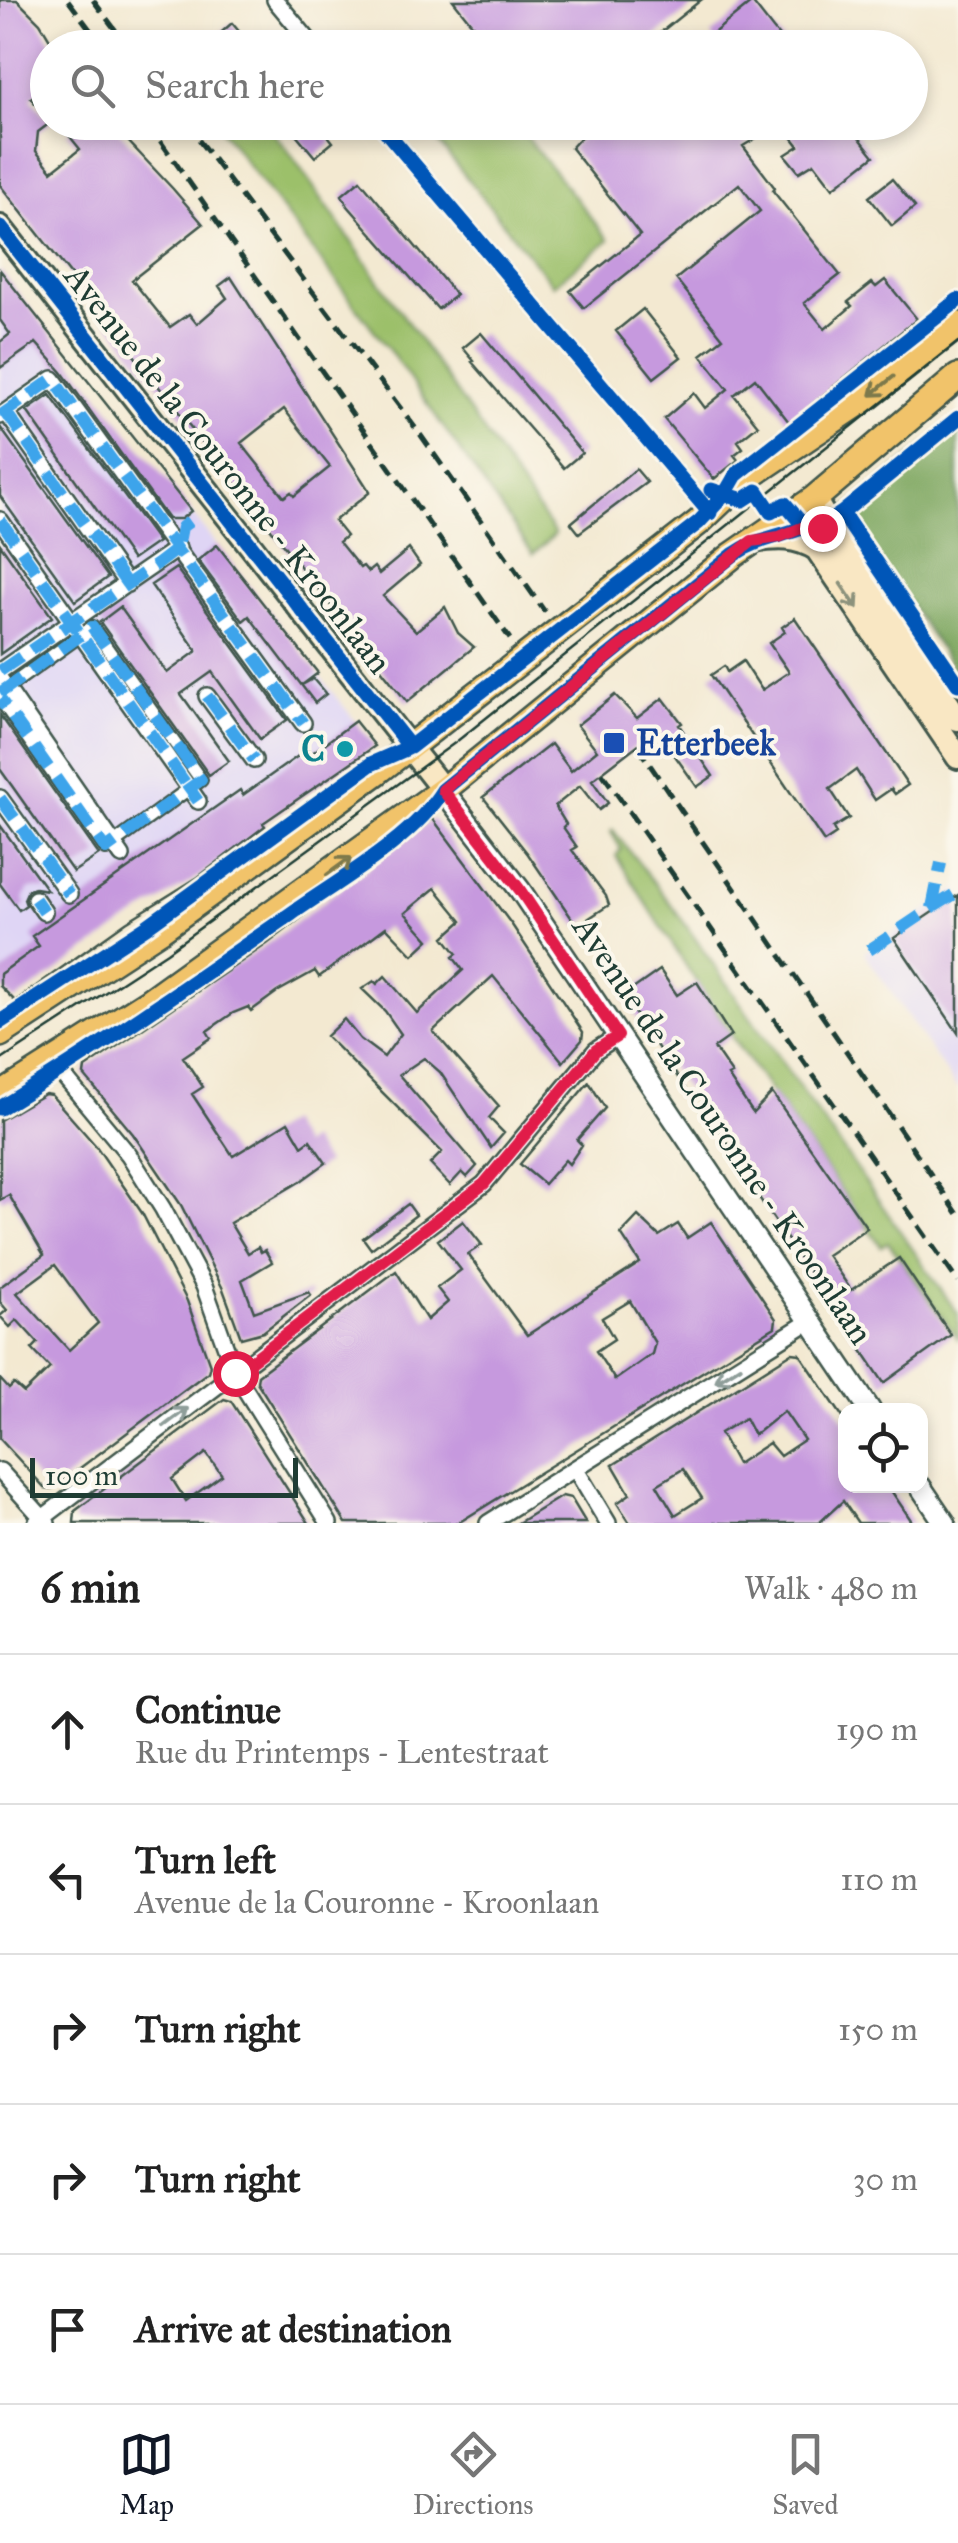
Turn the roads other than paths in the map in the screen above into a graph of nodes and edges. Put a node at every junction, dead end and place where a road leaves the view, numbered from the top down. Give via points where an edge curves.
1 (276, 0) edge
2 (300, 30) edge
3 (393, 140) edge
4 (0, 227) edge
5 (958, 325) edge
6 (958, 376) edge
7 (3, 414) edge
8 (814, 499) junction
9 (710, 513) junction
10 (0, 520) edge
11 (752, 541) junction
12 (178, 548) junction
13 (834, 554) junction
14 (128, 584) junction
15 (76, 628) junction
16 (0, 671) edge
17 (921, 685) junction
18 (2, 690) edge
19 (206, 696) dead end
20 (958, 720) edge
21 (303, 723) dead end
22 (410, 747) junction
23 (958, 757) edge
24 (254, 760) dead end
25 (443, 790) junction
26 (193, 795) joint
27 (0, 798) edge
28 (118, 850) joint
29 (70, 894) dead end
30 (3, 1026) edge
31 (618, 1036) junction
32 (52, 1064) junction
33 (0, 1096) edge
34 (810, 1321) junction
35 (235, 1373) junction
36 (865, 1403) edge
37 (576, 1470) junction
38 (0, 1471) edge
39 (925, 1493) edge
40 (42, 1521) edge
41 (329, 1523) edge
42 (488, 1523) edge
43 (608, 1523) edge
44 (945, 1523) edge

1 - 2 street
3 - 9 street
4 - 22 main road, Avenue de la Couronne - Kroonlaan
5 -> 9 main road via 870,396 733,488
6 - 8 main road
7 - 12 street via 53,379
7 - 14 street
8 - 11 main road
8 - 13 main road
9 - 22 main road
10 - 15 street
11 - 13 main road via 779,537
11 - 25 main road
12 - 14 street
12 - 21 street
13 - 17 main road
14 - 15 street
15 - 16 street
15 - 18 street
15 - 26 street
17 - 20 main road
17 - 23 main road
18 - 28 street
19 - 24 street
22 - 25 main road, Avenue de la Couronne - Kroonlaan
22 - 30 main road via 161,929
25 - 31 street, Avenue de la Couronne - Kroonlaan
32 -> 25 main road
26 - 28 street
27 - 29 street via 57,864
31 - 34 street, Avenue de la Couronne - Kroonlaan
31 - 35 street via 596,1050 484,1184
32 - 33 main road
32 - 35 street via 129,1155 162,1209 204,1286
34 - 36 street, Avenue de la Couronne - Kroonlaan
34 -> 37 street
40 -> 35 street
35 - 41 street
37 - 42 street
37 - 43 street
38 - 40 street
39 - 44 street

